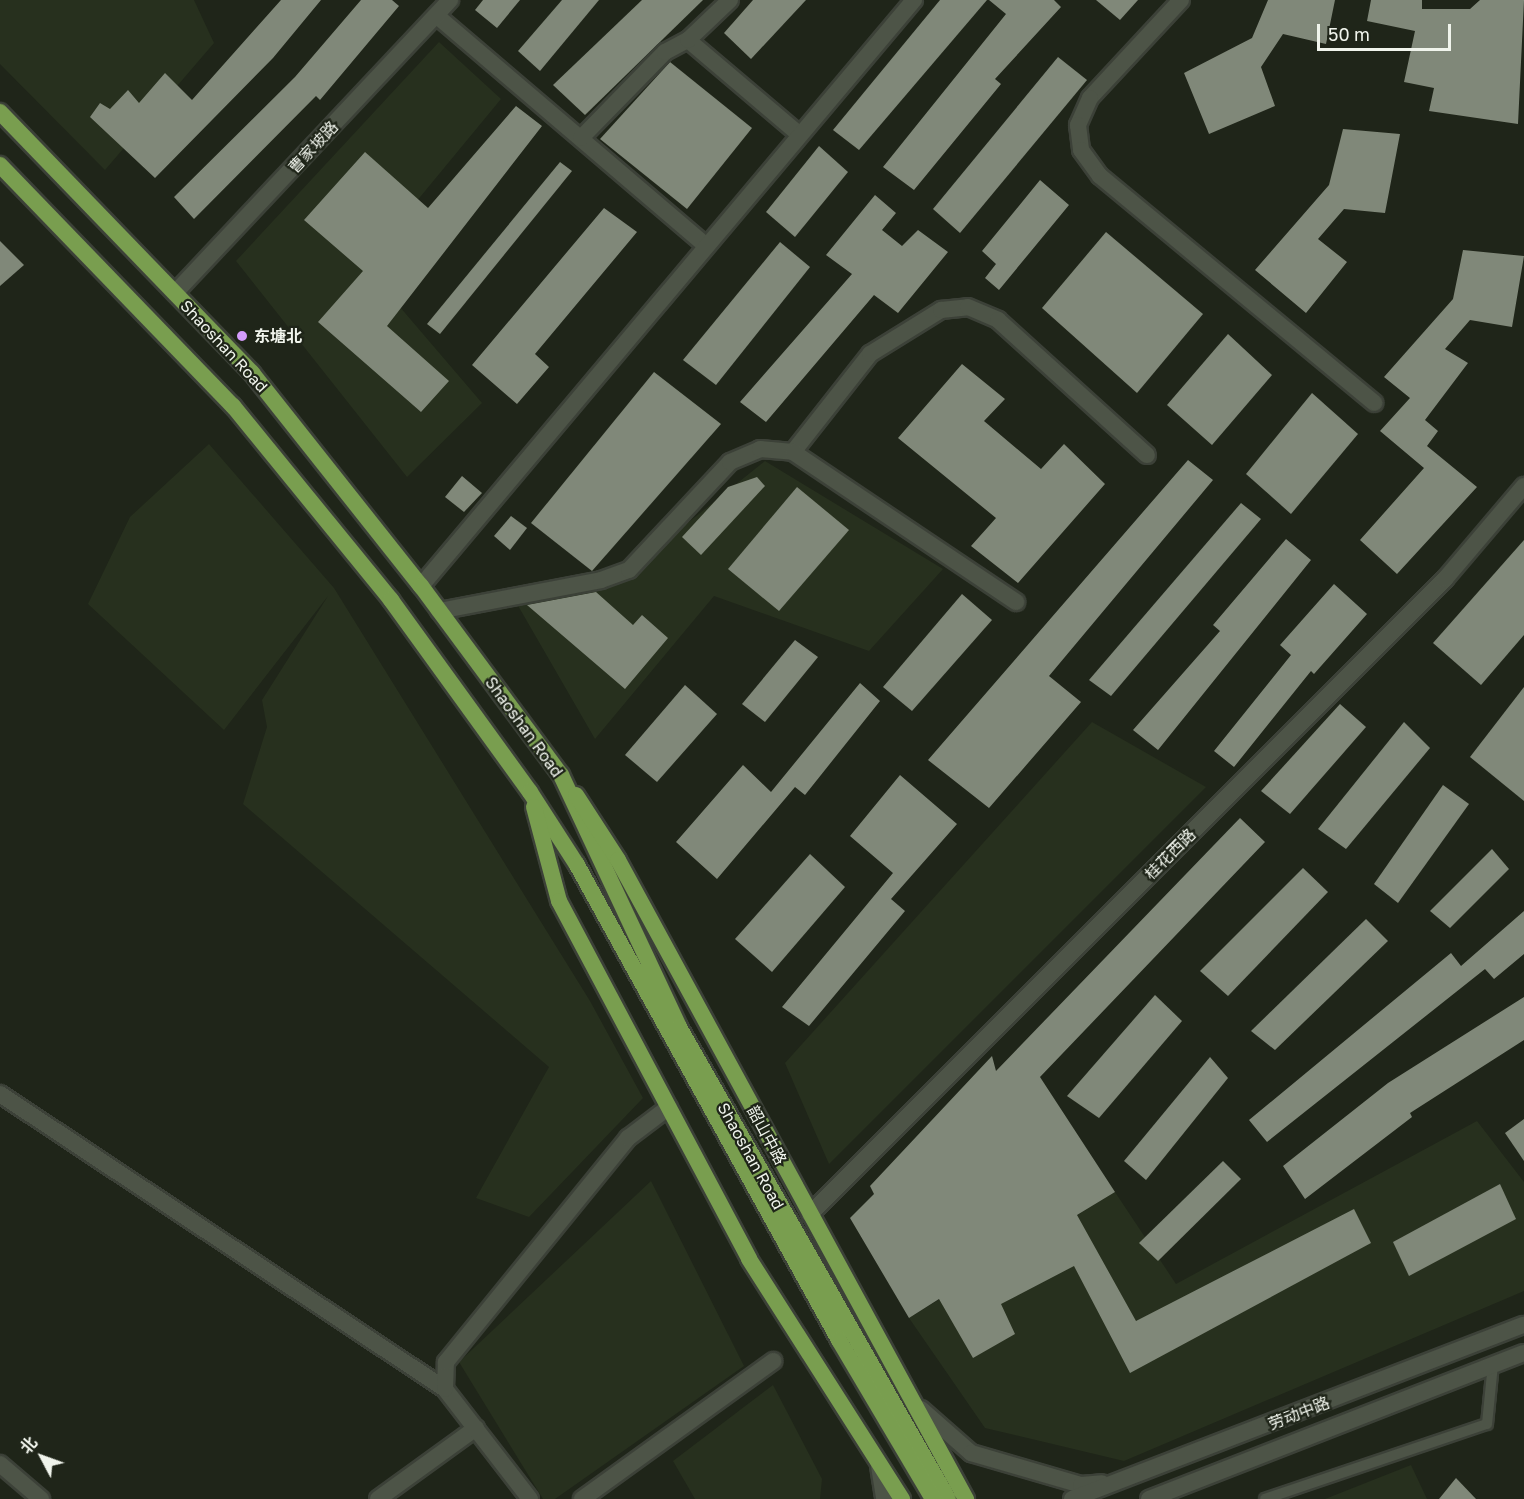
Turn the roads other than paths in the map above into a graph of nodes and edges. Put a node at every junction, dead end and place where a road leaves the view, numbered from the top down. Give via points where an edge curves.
1 (450, 0) edge
2 (730, 0) edge
3 (914, 0) edge
4 (1181, 0) edge
5 (437, 16) junction
6 (688, 40) junction
7 (0, 112) edge
8 (799, 134) junction
9 (580, 138) junction
10 (0, 165) edge
11 (704, 244) junction
12 (175, 293) junction
13 (1374, 403) dead end
14 (793, 452) junction
15 (1147, 455) dead end
16 (1524, 486) edge
17 (421, 586) junction
18 (1016, 602) dead end
19 (440, 611) junction
20 (561, 775) junction
21 (530, 792) junction
22 (0, 1094) edge
23 (669, 1107) junction
24 (810, 1214) junction
25 (1524, 1325) edge
26 (1524, 1353) edge
27 (773, 1361) dead end
28 (1494, 1364) junction
29 (445, 1389) junction
30 (915, 1403) junction
31 (476, 1428) junction
32 (876, 1453) junction
33 (0, 1464) edge
34 (1123, 1482) junction
35 (41, 1499) edge
36 (378, 1499) edge
37 (530, 1499) edge
38 (582, 1499) edge
39 (884, 1499) edge
40 (902, 1499) edge
41 (933, 1499) edge
42 (948, 1499) edge
43 (966, 1499) edge
44 (1072, 1499) edge
45 (1149, 1499) edge
46 (1265, 1499) edge

1 - 5 street, 曹家坡路
2 - 6 street
3 - 8 street
4 - 13 street via 1090,98 1078,125 1081,150 1100,176
5 - 9 street
5 - 12 street, 曹家坡路
6 - 8 street
6 - 9 street via 665,52
7 - 12 main road, Shaoshan Road
8 - 11 street
9 - 11 street
10 - 21 main road, Shaoshan Road via 233,406 391,600
11 - 17 street
12 - 17 main road, Shaoshan Road via 252,373
14 - 15 street via 870,354 941,310 968,307 998,320
14 - 18 street
14 - 19 street via 760,449 730,462 629,570 601,580
16 - 24 street, 桂花西路 via 1445,579
17 - 19 main road, Shaoshan Road
19 - 20 main road, Shaoshan Road
20 - 24 main road, 韶山中路 via 618,860
20 - 42 main road, Shaoshan Road via 597,859 679,1027
21 - 23 main road via 559,901
21 - 41 main road, Shaoshan Road via 577,866 839,1340
22 - 29 street
23 - 29 street via 628,1138 460,1339 446,1362
23 - 32 main road via 749,1259
24 - 30 main road, 韶山中路
25 - 34 street, 劳动中路
26 - 28 street, 劳动中路
27 - 38 street
28 - 45 street, 劳动中路
28 - 46 lane via 1487,1424
29 - 31 street
30 - 34 street via 971,1453 1081,1485
30 - 43 main road, 韶山中路
31 - 36 street
31 - 37 street
32 - 39 street
32 - 40 main road
33 - 35 street
34 - 44 street, 劳动中路

